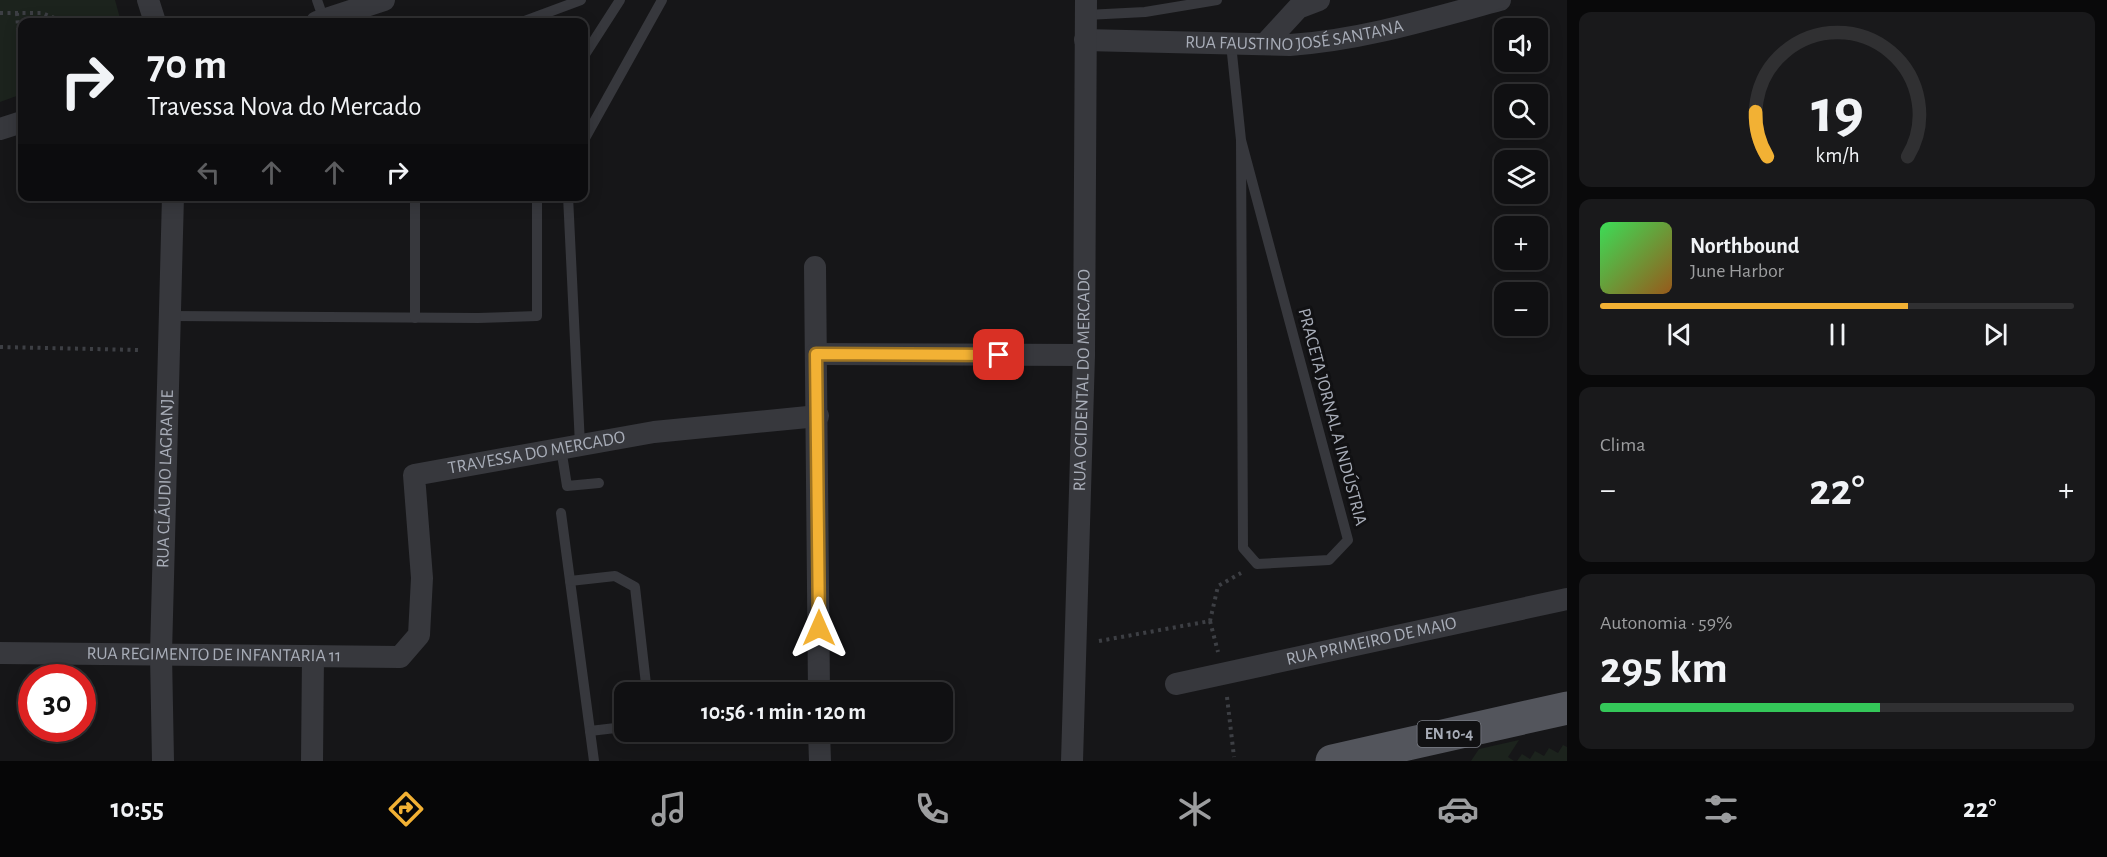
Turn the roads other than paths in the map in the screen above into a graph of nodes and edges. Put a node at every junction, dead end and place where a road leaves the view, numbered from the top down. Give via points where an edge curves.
1 (148, 0) edge
2 (384, 0) edge
3 (581, 0) edge
4 (620, 0) edge
5 (662, 0) edge
6 (1217, 0) edge
7 (1320, 0) edge
8 (1500, 0) edge
9 (1086, 8) edge
10 (319, 14) edge
11 (154, 18) edge
12 (533, 18) edge
13 (1085, 40) junction
14 (1231, 44) junction
15 (1265, 44) junction
16 (588, 50) edge
17 (18, 123) edge
18 (0, 129) edge
19 (588, 133) edge
20 (1241, 140) junction
21 (172, 201) edge
22 (415, 201) edge
23 (537, 201) edge
24 (568, 201) edge
25 (815, 267) dead end
26 (170, 316) junction
27 (415, 318) junction
28 (816, 354) junction
29 (1084, 355) junction
30 (818, 416) junction
31 (571, 446) junction
32 (599, 483) dead end
33 (561, 513) dead end
34 (570, 580) junction
35 (1567, 599) edge
36 (420, 635) joint
37 (0, 652) edge
38 (161, 654) junction
39 (313, 656) junction
40 (646, 682) edge
41 (819, 682) edge
42 (1176, 684) dead end
43 (1567, 708) edge
44 (614, 728) edge
45 (590, 731) junction
46 (819, 742) edge
47 (163, 761) edge
48 (312, 761) edge
49 (594, 761) edge
50 (820, 761) edge
51 (1072, 761) edge
52 (1332, 761) edge

1 - 11 street
2 - 10 street
3 - 12 lane
4 - 16 lane
5 - 19 lane
6 - 9 lane via 1145,12
7 - 15 street via 1298,8
8 - 15 street, RUA FAUSTINO JOSÉ SANTANA via 1348,39
9 - 13 street, RUA OCIDENTAL DO MERCADO
13 - 14 street, RUA FAUSTINO JOSÉ SANTANA
13 - 29 street, RUA OCIDENTAL DO MERCADO
14 - 15 street, RUA FAUSTINO JOSÉ SANTANA
14 - 20 lane, PRACETA JORNAL A INDÚSTRIA
17 - 18 street
20 - 20 lane, PRACETA JORNAL A INDÚSTRIA via 1243,548 1257,564 1329,560 1348,540
21 - 26 street, RUA CLÁUDIO LAGRANJE
22 - 27 lane
23 - 27 lane via 537,316
24 - 31 lane
25 - 28 street
26 - 27 lane
26 - 38 street, RUA CLÁUDIO LAGRANJE
28 - 29 street
28 - 30 street
29 - 51 street, RUA OCIDENTAL DO MERCADO
30 - 31 street, TRAVESSA DO MERCADO via 654,432
30 - 41 street
31 - 32 lane via 567,486
31 - 36 street, TRAVESSA DO MERCADO via 414,475 422,578
33 - 34 lane
34 - 40 lane via 615,576 635,587
34 - 45 lane
35 - 42 street, RUA PRIMEIRO DE MAIO
36 - 39 street, RUA REGIMENTO DE INFANTARIA 11 via 400,657
37 - 38 street, RUA REGIMENTO DE INFANTARIA 11
38 - 39 street, RUA REGIMENTO DE INFANTARIA 11
38 - 47 street, RUA CLÁUDIO LAGRANJE
39 - 48 street
43 - 52 main road, EN 10-4
44 - 45 lane
45 - 49 lane
46 - 50 street

